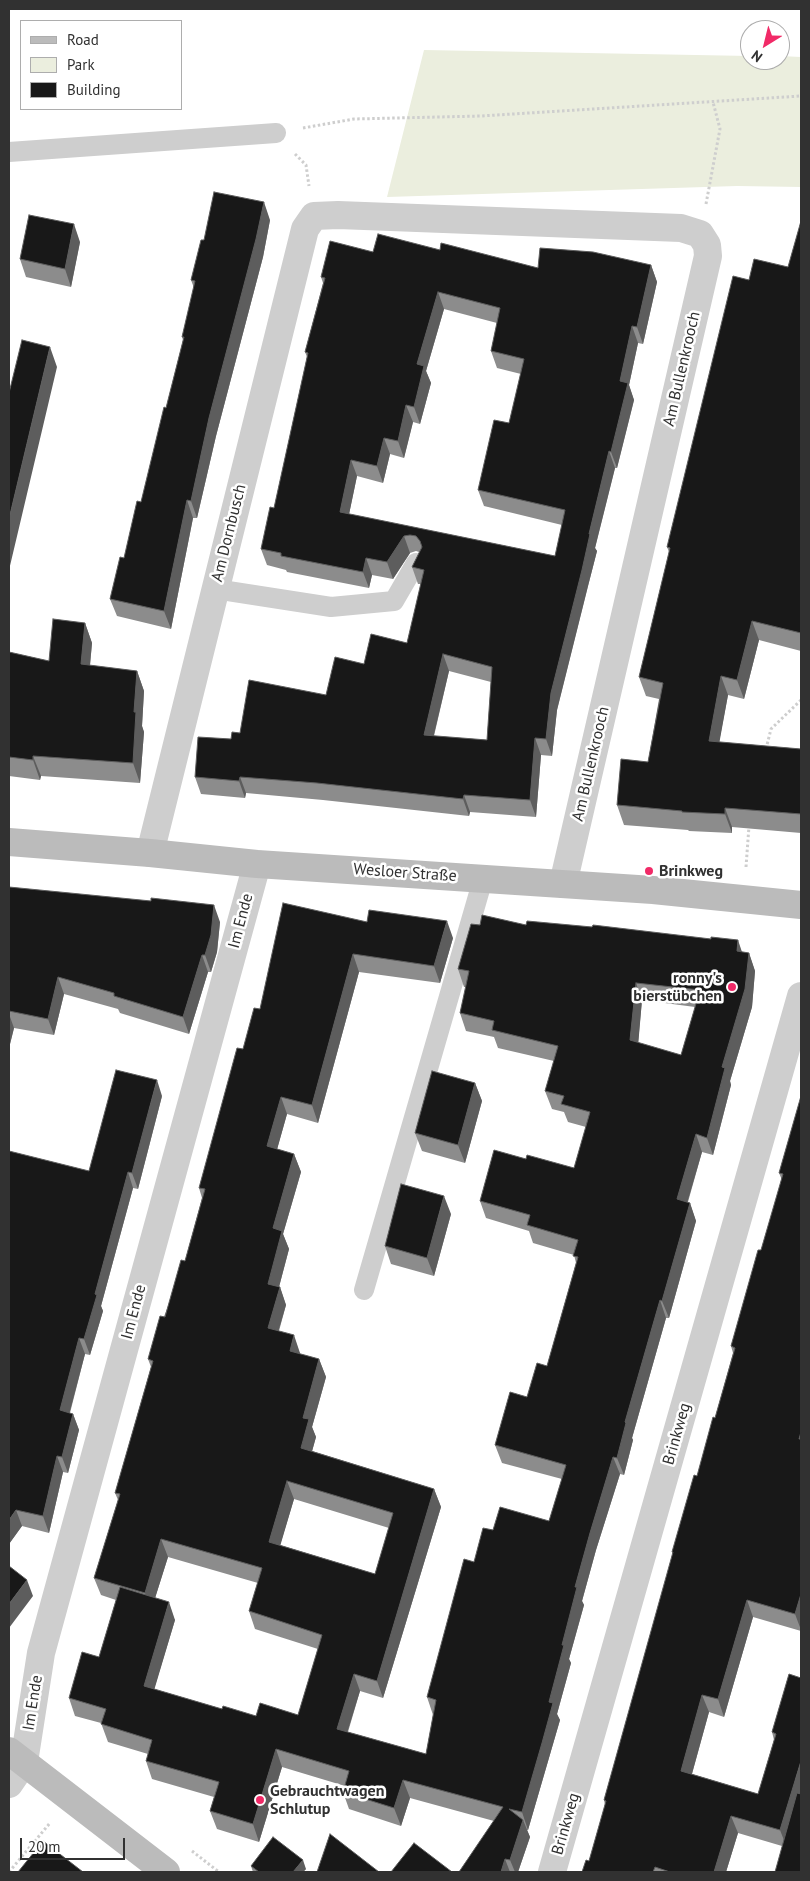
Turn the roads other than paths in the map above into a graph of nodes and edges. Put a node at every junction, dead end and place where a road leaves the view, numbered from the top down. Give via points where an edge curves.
1 (276, 134) road end
2 (9, 152) edge
3 (314, 216) joint
4 (416, 563) edge
5 (215, 589) junction
6 (9, 842) edge
7 (150, 853) junction
8 (257, 864) junction
9 (483, 878) junction
10 (563, 884) junction
11 (801, 905) edge
12 (801, 996) edge
13 (364, 1290) dead end
14 (14, 1766) edge
15 (166, 1872) edge
16 (552, 1872) edge

1 - 2 lane
3 - 5 street, Am Dornbusch via 305,228
3 - 10 street, Am Bullenkrooch via 682,228 700,234 707,245 708,256
4 - 5 lane via 394,601 331,607
5 - 7 street, Am Dornbusch
6 - 7 street, Wesloer Straße
7 - 8 street, Wesloer Straße
8 - 9 street, Wesloer Straße
8 - 14 street, Im Ende via 41,1653
9 - 10 street, Wesloer Straße
9 - 13 lane
10 - 11 street, Wesloer Straße
12 - 16 street, Brinkweg
14 - 15 street via 70,1799

